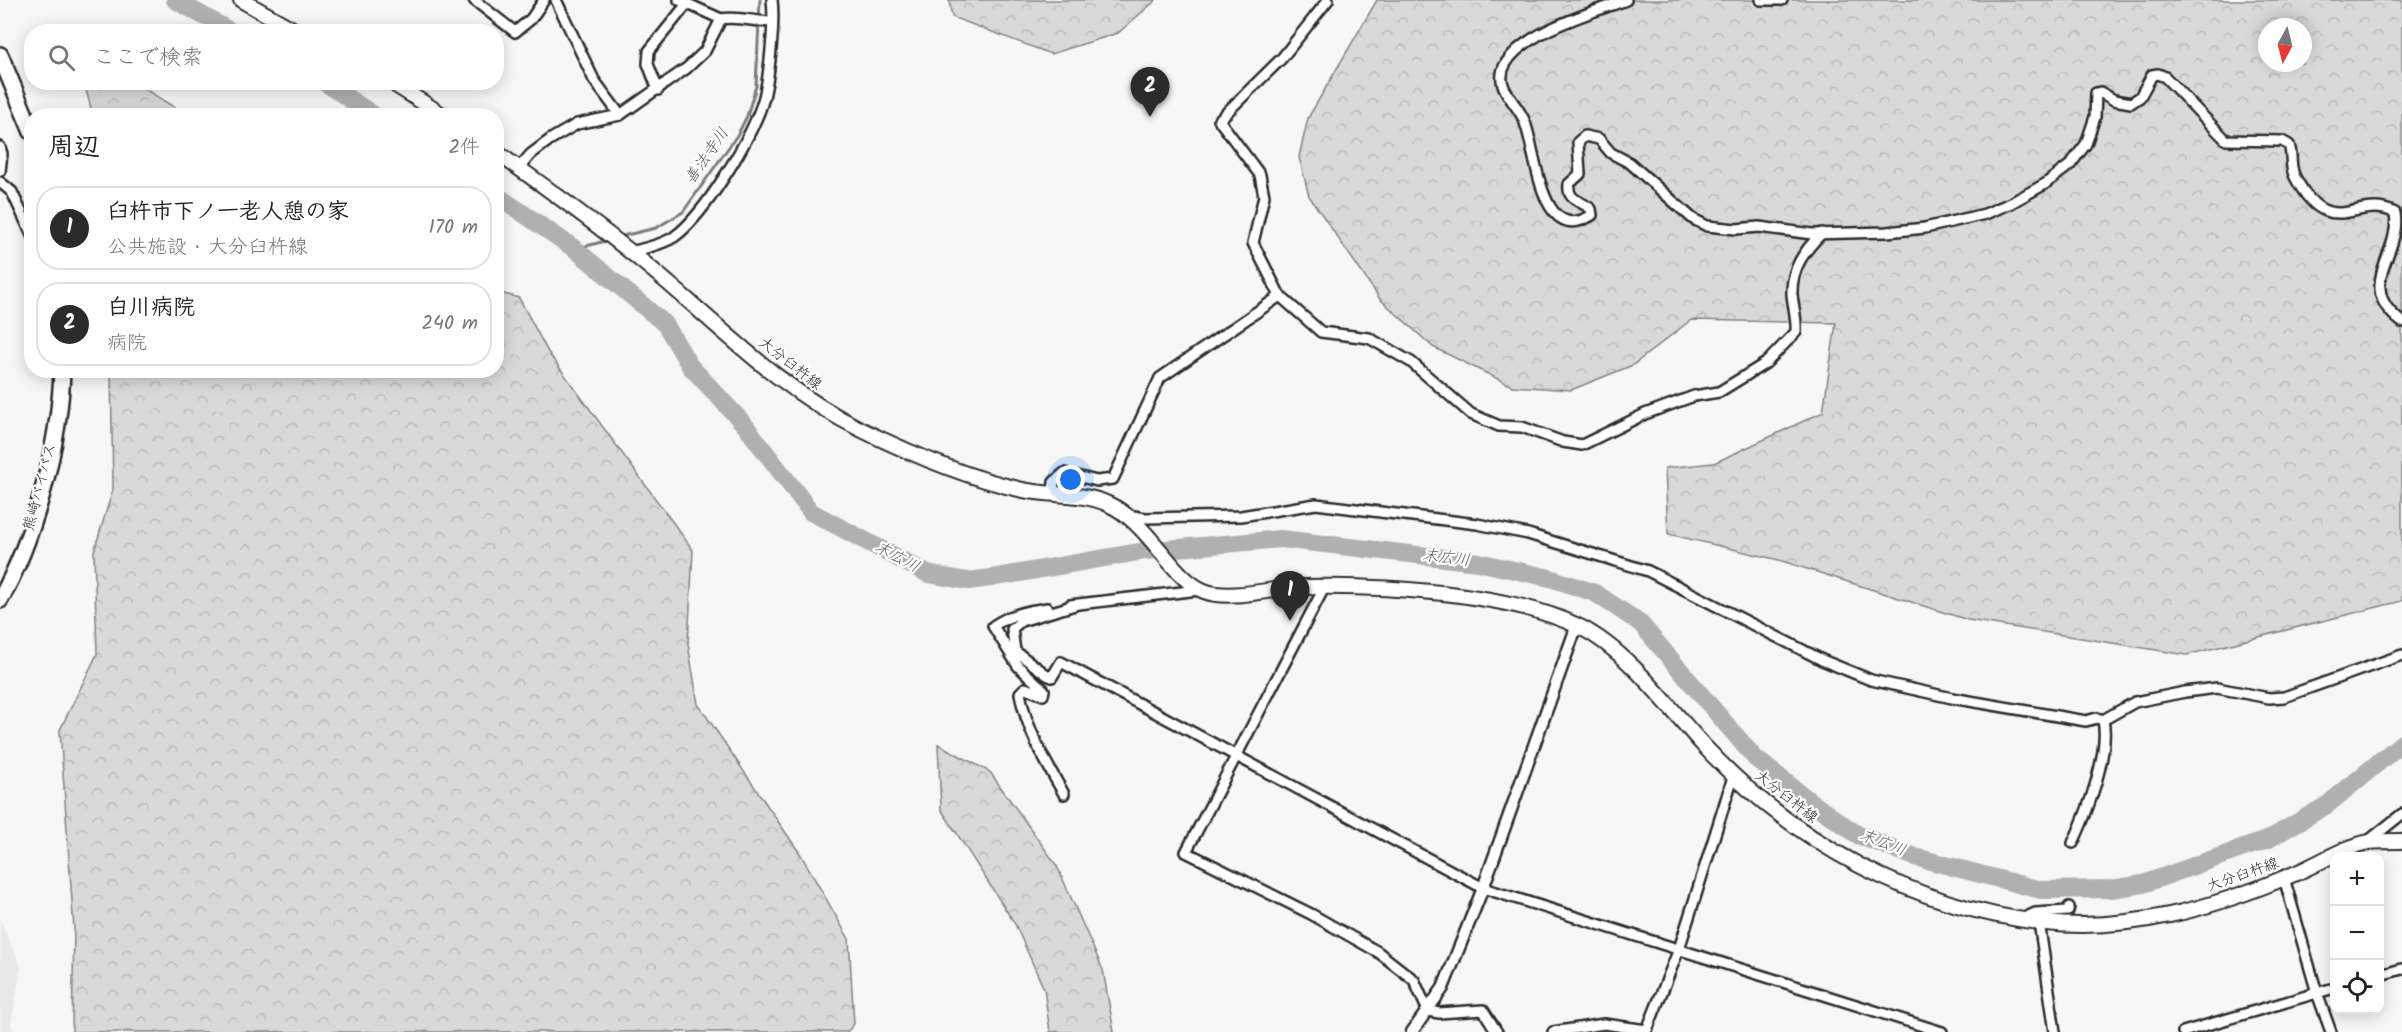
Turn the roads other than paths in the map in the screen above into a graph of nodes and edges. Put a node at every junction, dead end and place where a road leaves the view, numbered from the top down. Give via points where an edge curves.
1 (241, 0) edge
2 (474, 0) edge
3 (544, 0) edge
4 (556, 0) edge
5 (772, 0) edge
6 (1328, 0) edge
7 (1626, 0) edge
8 (1761, 0) edge
9 (1782, 0) edge
10 (682, 3) edge
11 (721, 19) junction
12 (770, 22) junction
13 (284, 24) edge
14 (0, 55) edge
15 (403, 90) edge
16 (658, 90) junction
17 (432, 108) edge
18 (24, 113) edge
19 (620, 115) junction
20 (0, 147) edge
21 (504, 158) edge
22 (519, 168) junction
23 (0, 171) edge
24 (0, 182) edge
25 (24, 218) edge
26 (1822, 233) junction
27 (629, 250) junction
28 (1280, 296) junction
29 (2402, 322) edge
30 (62, 378) edge
31 (1053, 494) junction
32 (1128, 515) junction
33 (1195, 586) junction
34 (1325, 586) junction
35 (0, 600) edge
36 (1075, 604) junction
37 (1577, 625) junction
38 (2402, 655) edge
39 (2103, 720) junction
40 (1236, 756) junction
41 (1733, 777) junction
42 (1064, 794) dead end
43 (2402, 814) edge
44 (2402, 841) edge
45 (2073, 843) dead end
46 (2367, 843) junction
47 (2284, 878) junction
48 (1484, 888) junction
49 (2069, 907) dead end
50 (2022, 919) junction
51 (2039, 922) junction
52 (1679, 949) junction
53 (2402, 969) edge
54 (2384, 974) edge
55 (2330, 989) edge
56 (2317, 993) junction
57 (1428, 1011) junction
58 (1412, 1032) edge
59 (1497, 1032) edge
60 (1552, 1032) edge
61 (1942, 1032) edge
62 (2055, 1032) edge
63 (2183, 1032) edge
64 (2331, 1032) edge

1 - 13 main road
2 - 3 street via 515,32 531,19
4 - 19 street via 594,80
5 - 12 street
6 - 28 street via 1282,57 1220,120 1260,175 1264,196 1253,243
7 - 26 street via 1521,47 1502,75 1503,88 1525,121 1545,195 1557,218 1572,223 1592,215 1591,209 1568,191 1569,184 1580,174 1578,142 1585,136 1599,139 1611,153 1630,163 1707,226
8 - 9 street
10 - 11 street
10 - 16 street via 649,51 648,64
11 - 12 street
11 - 16 street via 699,59
12 - 27 street via 762,105 721,181 677,234 663,242
14 - 18 highway
15 - 17 main road
16 - 19 street
19 - 22 street via 577,124 531,154
20 - 23 street
21 - 22 main road, 大分臼杵線
22 - 27 main road, 大分臼杵線
24 - 25 street via 12,192
26 - 28 street via 1795,270 1792,294 1796,332 1766,363 1719,392 1694,396 1645,414 1582,445 1522,427 1499,426 1472,414 1411,362 1369,338 1321,332
26 - 29 street via 1924,228 1985,214 2012,203 2045,184 2080,154 2092,128 2096,93 2131,103 2140,97 2152,75 2161,74 2226,140 2282,141 2289,145 2295,177 2323,212 2395,213 2401,231 2383,297 2386,309
27 - 31 main road, 大分臼杵線 via 783,383 813,403 861,430 944,465 1015,488
28 - 31 street via 1160,378 1113,479 1096,481 1064,473 1054,482
30 - 35 highway, 熊崎バイパス via 47,472 34,520
31 - 32 main road, 大分臼杵線 via 1098,500
32 - 33 main road, 大分臼杵線
32 - 39 street via 1241,516 1316,504 1528,534 1648,571 1822,660 1871,680 2043,715
33 - 34 main road, 大分臼杵線 via 1221,595
33 - 36 street
34 - 37 main road, 大分臼杵線 via 1457,594
34 - 40 street
36 - 40 street via 1015,625 1011,634 1015,651 1052,677 1061,662
36 - 42 street via 1023,611 993,626 1018,666 1044,690 1043,695 1025,688 1020,693 1022,704
37 - 41 main road, 大分臼杵線 via 1619,654
37 - 48 street
38 - 39 street via 2284,698 2217,688 2136,702
39 - 45 street via 2105,732 2099,766
40 - 48 street
40 - 57 street via 1186,852 1311,914 1377,952 1414,980
41 - 50 main road, 大分臼杵線 via 1787,822 1836,855 1942,900
41 - 52 street
43 - 46 street
44 - 46 main road, 大分臼杵線
46 - 47 main road, 大分臼杵線
47 - 51 main road, 大分臼杵線 via 2196,909 2151,920 2070,925
47 - 56 street
48 - 52 street
48 - 57 street via 1443,988
49 - 50 street via 2068,911 2035,913
50 - 51 main road, 大分臼杵線
51 - 62 street
52 - 60 street via 1647,1030 1604,1024
52 - 61 street
53 - 54 street
55 - 56 street
56 - 63 street
56 - 64 street
57 - 58 street
57 - 59 street via 1483,1010

